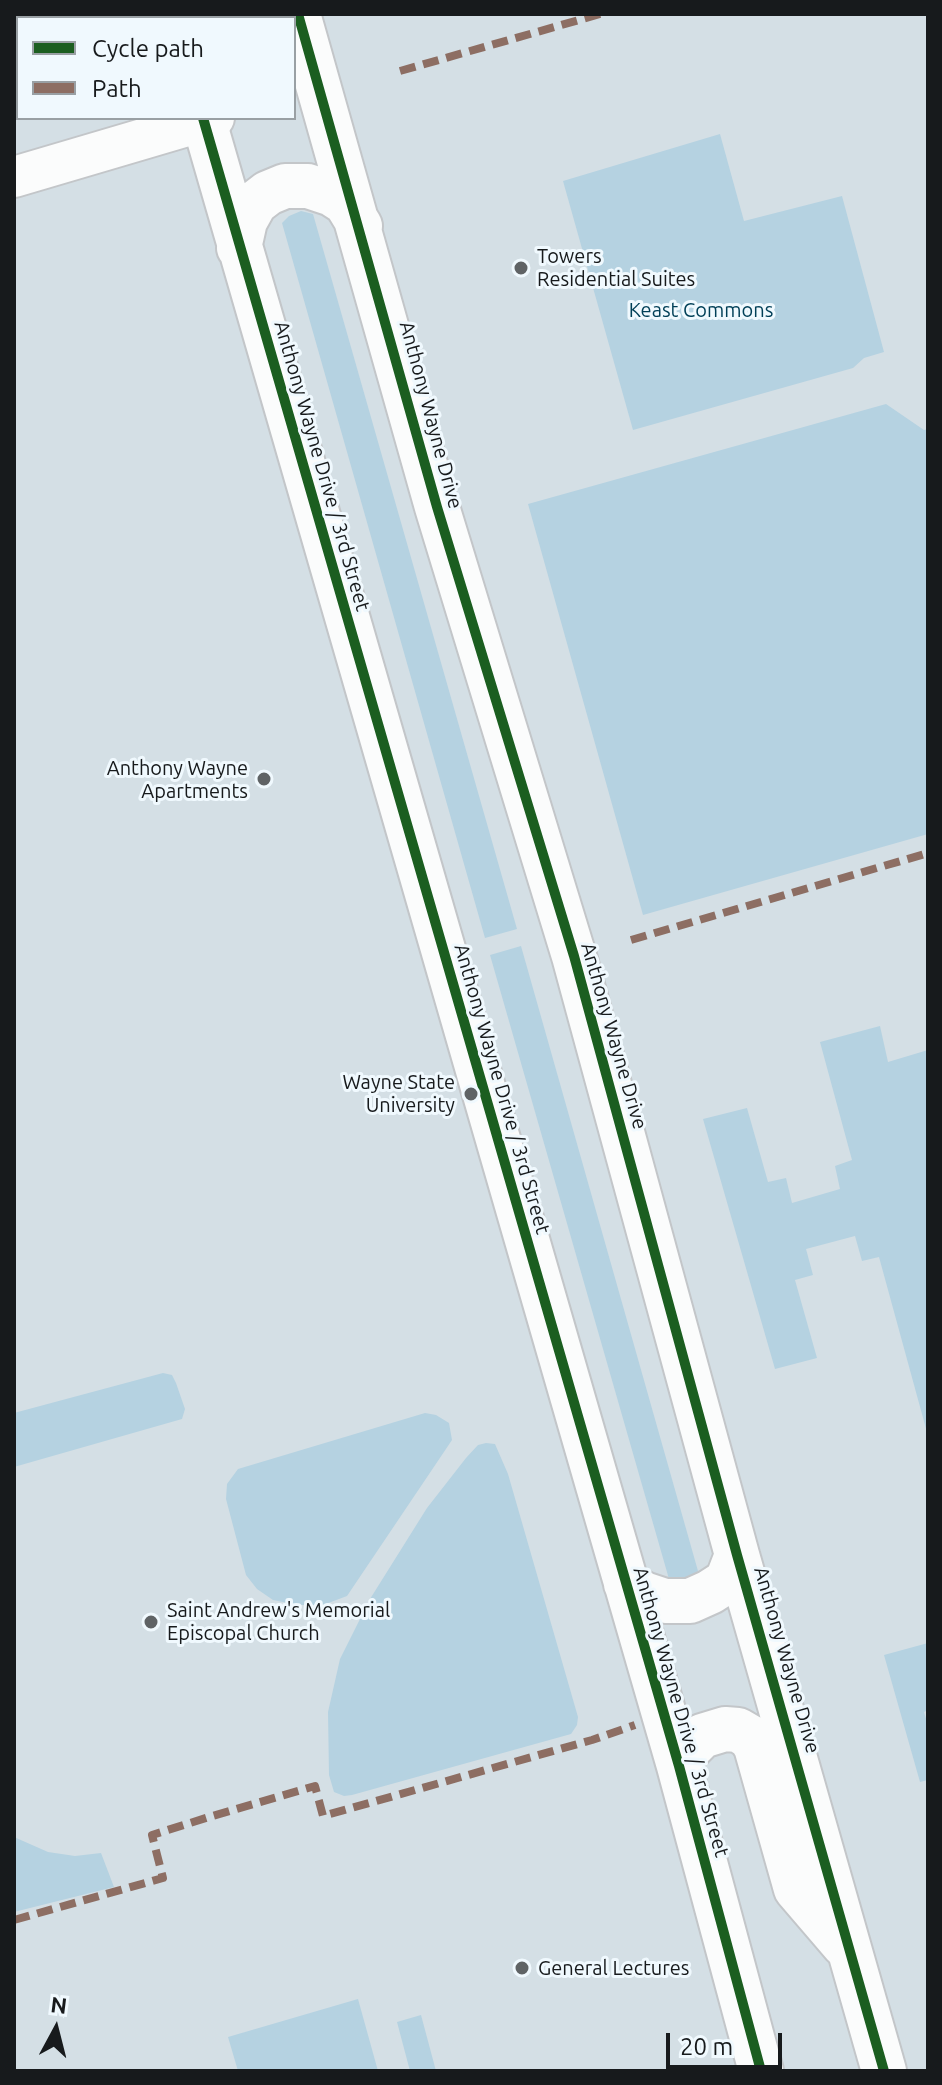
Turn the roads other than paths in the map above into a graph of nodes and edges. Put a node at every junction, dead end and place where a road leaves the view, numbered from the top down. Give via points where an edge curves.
1 (298, 14) edge
2 (307, 90) edge
3 (204, 120) edge
4 (207, 120) edge
5 (14, 177) edge
6 (360, 226) junction
7 (239, 248) junction
8 (737, 1555) junction
9 (626, 1584) junction
10 (679, 1766) junction
11 (851, 1953) junction
12 (761, 2071) edge
13 (884, 2071) edge

1 - 2 street, Anthony Wayne Drive
2 - 6 street, Anthony Wayne Drive
3 - 5 street
4 - 7 street, Anthony Wayne Drive / 3rd Street
6 - 7 street via 346,203 332,194 285,186 255,203
6 - 8 street, Anthony Wayne Drive via 437,507 574,956
7 - 9 street, Anthony Wayne Drive / 3rd Street
8 - 9 street via 727,1581 690,1601 665,1601
8 - 11 street, Anthony Wayne Drive
9 - 10 street, Anthony Wayne Drive / 3rd Street
10 - 11 street via 702,1736 725,1729 750,1737 796,1889
10 - 12 street, Anthony Wayne Drive / 3rd Street
11 - 13 street, Anthony Wayne Drive

